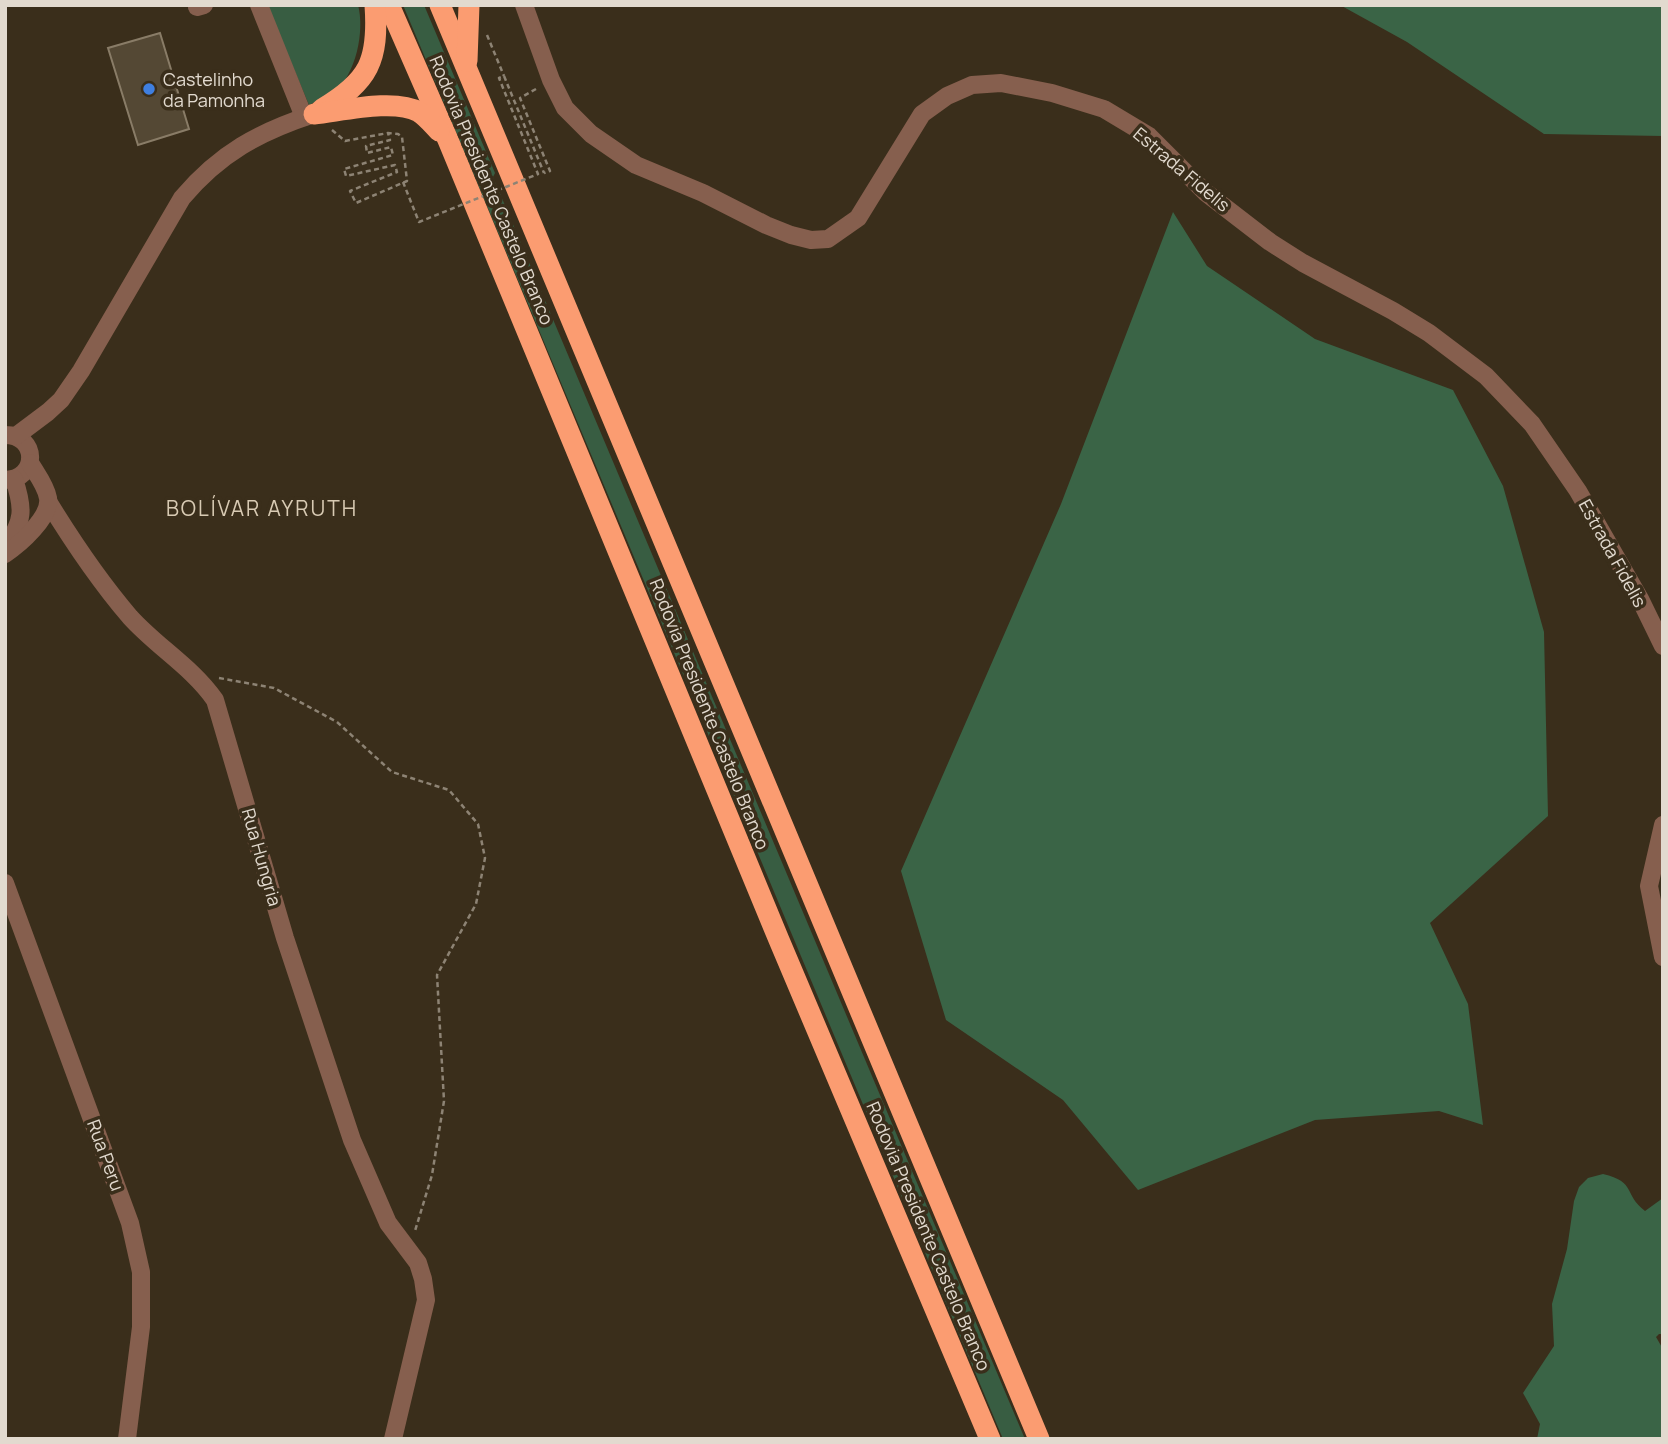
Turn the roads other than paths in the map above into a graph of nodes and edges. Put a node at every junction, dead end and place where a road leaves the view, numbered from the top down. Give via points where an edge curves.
1 (260, 5) edge
2 (375, 5) edge
3 (389, 5) edge
4 (440, 5) edge
5 (523, 5) edge
6 (466, 12) edge
7 (467, 66) junction
8 (309, 116) junction
9 (448, 139) junction
10 (48, 412) junction
11 (11, 436) edge
12 (30, 456) junction
13 (9, 480) edge
14 (48, 503) junction
15 (5, 547) edge
16 (5, 554) edge
17 (1663, 646) edge
18 (1663, 825) edge
19 (5, 883) edge
20 (1663, 957) edge
21 (127, 1439) edge
22 (393, 1439) edge
23 (990, 1439) edge
24 (1038, 1439) edge

1 - 8 street
2 - 8 highway via 375,44 364,75 345,96
3 - 9 highway, Rodovia Presidente Castelo Branco
4 - 7 highway, Rodovia Presidente Castelo Branco
5 - 17 street, Estrada Fidelis via 565,108 609,149 766,225 811,240 828,239 858,218 922,114 947,96 972,85 1001,83 1104,109 1149,136 1205,192 1270,242 1429,333 1486,376 1532,425 1578,491
6 - 7 highway
7 - 24 highway, Rodovia Presidente Castelo Branco
8 - 9 highway via 406,107 424,116
8 - 10 street via 242,144 201,176 182,198 80,371
9 - 23 highway, Rodovia Presidente Castelo Branco
10 - 11 street
10 - 12 street
11 - 12 street, Rua Hungria
12 - 13 street via 28,469
12 - 14 street, Rua Hungria
13 - 15 street via 22,503 18,529
14 - 16 street via 42,519
14 - 22 street, Rua Hungria via 129,615 192,672 215,700 285,938 352,1140 388,1223 421,1271 426,1300
18 - 20 street via 1649,886
19 - 21 street, Rua Peru via 130,1223 141,1272 141,1327

